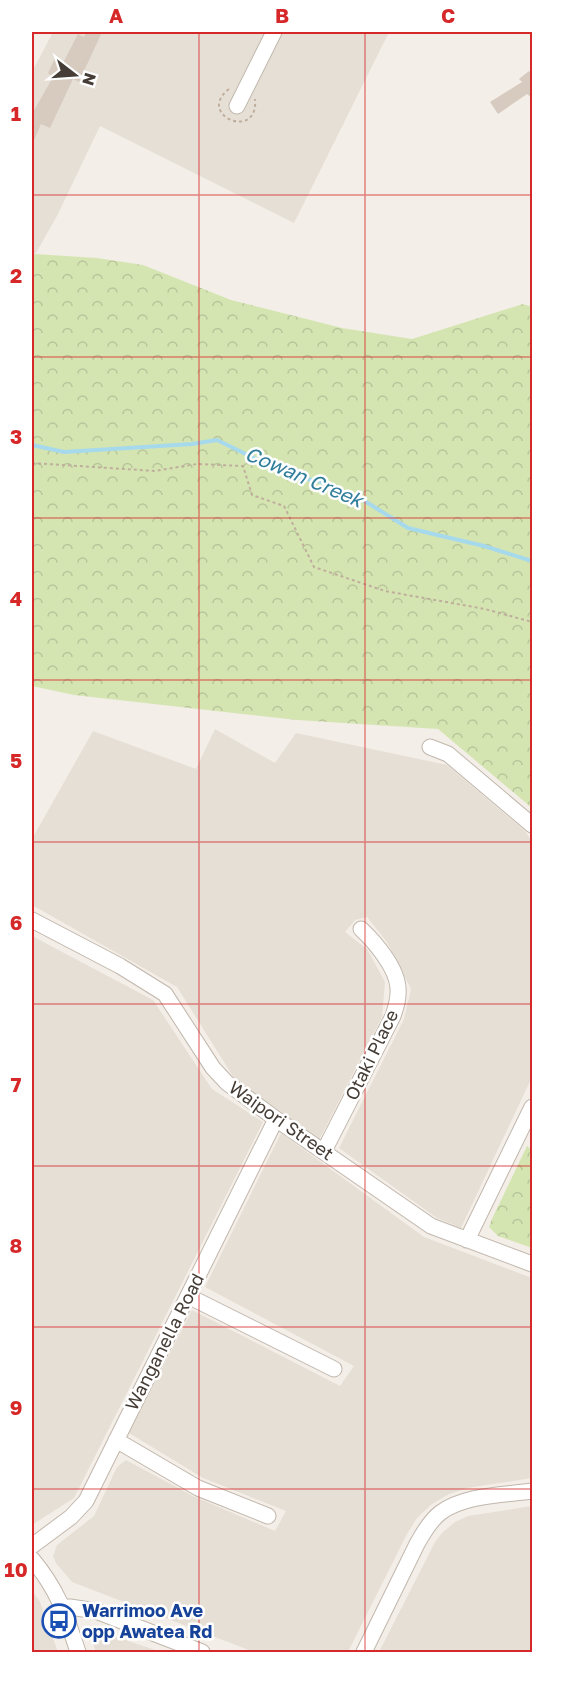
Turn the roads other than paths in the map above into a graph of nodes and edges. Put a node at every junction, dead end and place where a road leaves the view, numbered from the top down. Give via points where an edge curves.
1 (274, 32) edge
2 (237, 106) dead end
3 (430, 747) dead end
4 (532, 825) edge
5 (32, 920) edge
6 (361, 929) dead end
7 (532, 1107) edge
8 (276, 1119) junction
9 (324, 1151) junction
10 (467, 1240) junction
11 (532, 1264) edge
12 (188, 1296) junction
13 (334, 1369) dead end
14 (116, 1440) junction
15 (532, 1491) edge
16 (268, 1516) dead end
17 (32, 1546) edge
18 (32, 1559) edge
19 (63, 1608) junction
20 (78, 1653) edge
21 (202, 1653) edge
22 (364, 1653) edge

1 - 2 street
3 - 4 street via 448,754
5 - 8 street, Waipori Street via 165,994 213,1068
6 - 9 street, Otaki Place via 375,942 394,974 398,1001
7 - 10 street
8 - 9 street, Waipori Street
8 - 12 street, Wanganella Road
9 - 10 street, Waipori Street via 431,1226
10 - 11 street, Waipori Street
12 - 13 street
12 - 14 street, Wanganella Road
14 - 16 street via 198,1488
14 - 17 street, Wanganella Road via 86,1501
15 - 22 street via 473,1499 439,1513 417,1544
18 - 19 street
19 - 20 street
19 - 21 street via 96,1611

